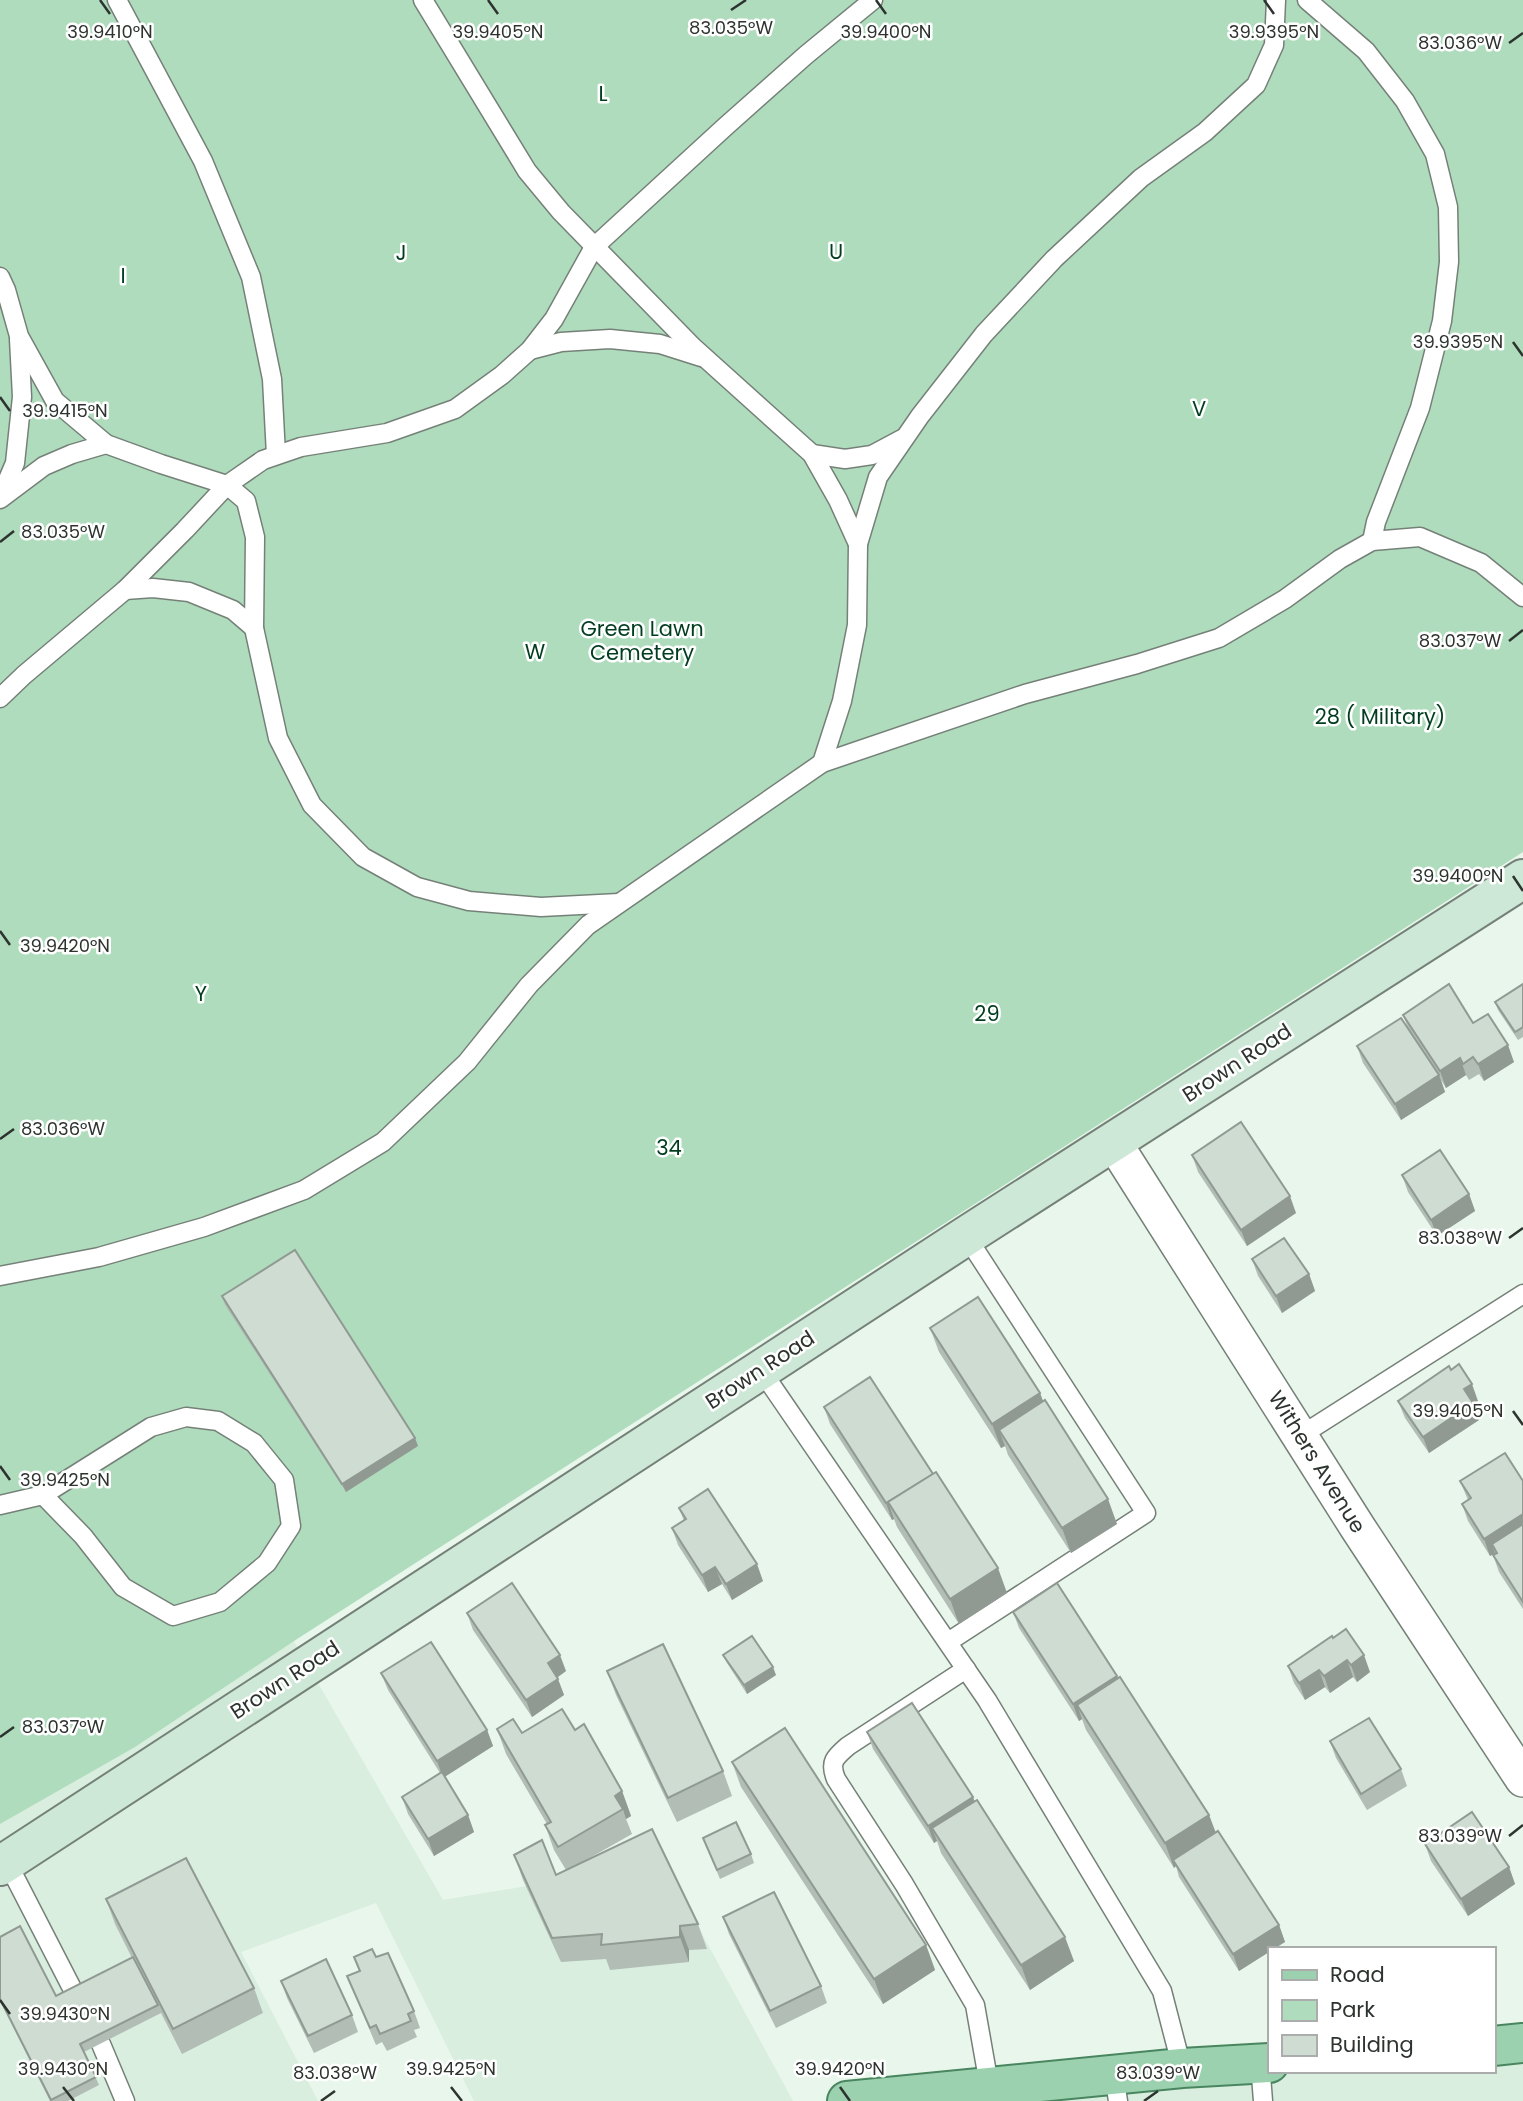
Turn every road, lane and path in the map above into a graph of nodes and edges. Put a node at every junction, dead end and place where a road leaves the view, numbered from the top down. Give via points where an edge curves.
1 (117, 0) edge
2 (423, 0) edge
3 (873, 0) edge
4 (1276, 0) edge
5 (1307, 0) edge
6 (594, 247) junction
7 (0, 277) edge
8 (19, 335) junction
9 (530, 351) junction
10 (706, 358) junction
11 (905, 438) junction
12 (106, 444) junction
13 (812, 454) junction
14 (276, 455) junction
15 (227, 485) junction
16 (0, 499) edge
17 (1372, 541) junction
18 (858, 544) junction
19 (125, 590) junction
20 (1523, 597) edge
21 (254, 628) junction
22 (0, 698) edge
23 (822, 763) junction
24 (1523, 879) edge
25 (618, 903) junction
26 (1114, 1143) junction
27 (966, 1236) junction
28 (0, 1276) edge
29 (1523, 1294) edge
30 (761, 1370) junction
31 (1300, 1436) junction
32 (43, 1495) junction
33 (0, 1504) edge
34 (947, 1642) junction
35 (966, 1669) junction
36 (1523, 1779) edge
37 (3, 1864) edge
38 (76, 1996) edge
39 (1523, 2043) edge
40 (101, 2044) edge
41 (1495, 2046) edge
42 (1265, 2063) edge
43 (1182, 2068) junction
44 (1116, 2088) edge
45 (992, 2094) edge
46 (125, 2101) edge
47 (847, 2101) edge
48 (1264, 2101) edge

1 - 14 lane via 203,161 251,277 272,379
2 - 6 lane via 527,171
3 - 6 lane
4 - 11 lane via 1274,45 1256,85 1205,132 1141,178 1054,259 984,334
5 - 17 lane via 1366,51 1405,102 1434,154 1448,206 1449,262 1442,321 1420,408
6 - 9 lane
6 - 10 lane
7 - 8 lane
8 - 12 lane via 55,401
8 - 16 lane via 22,397 15,463
9 - 10 lane via 561,342 610,338 660,344
9 - 14 lane via 455,409 387,433
10 - 13 lane
11 - 13 lane via 872,455 845,459
11 - 18 lane via 878,477
12 - 15 lane
12 - 16 lane via 44,466
13 - 18 lane
14 - 15 lane
15 - 19 lane
15 - 21 lane via 247,501 256,537
17 - 20 lane via 1420,537 1481,563
17 - 23 lane via 1219,638 1025,694
18 - 23 lane via 857,625 842,701
19 - 21 lane via 189,592 233,610
19 - 22 lane
21 - 25 lane via 278,738 312,805 363,858 417,887 469,901 541,907
23 - 25 lane
24 - 26 main road, Brown Road
25 - 28 lane via 588,925 529,985 467,1062 383,1142 349,1163 304,1190 204,1227 99,1257
26 - 27 main road, Brown Road
26 - 31 street, Withers Avenue
27 - 30 main road, Brown Road
27 - 34 lane via 1146,1513
29 - 31 lane
30 - 34 lane
30 - 37 main road, Brown Road
31 - 36 street, Withers Avenue
32 - 32 lane via 151,1427 186,1417 218,1421 254,1443 284,1480 291,1526 268,1563 220,1602 173,1616 123,1587
32 - 33 lane
34 - 35 lane
35 - 43 lane via 1162,1991
35 - 45 lane via 848,1746 836,1757 832,1769 975,2005
37 - 38 lane
39 - 41 main road
40 - 46 lane
42 - 43 main road
42 - 48 lane
43 - 44 main road
44 - 45 main road
45 - 47 main road

